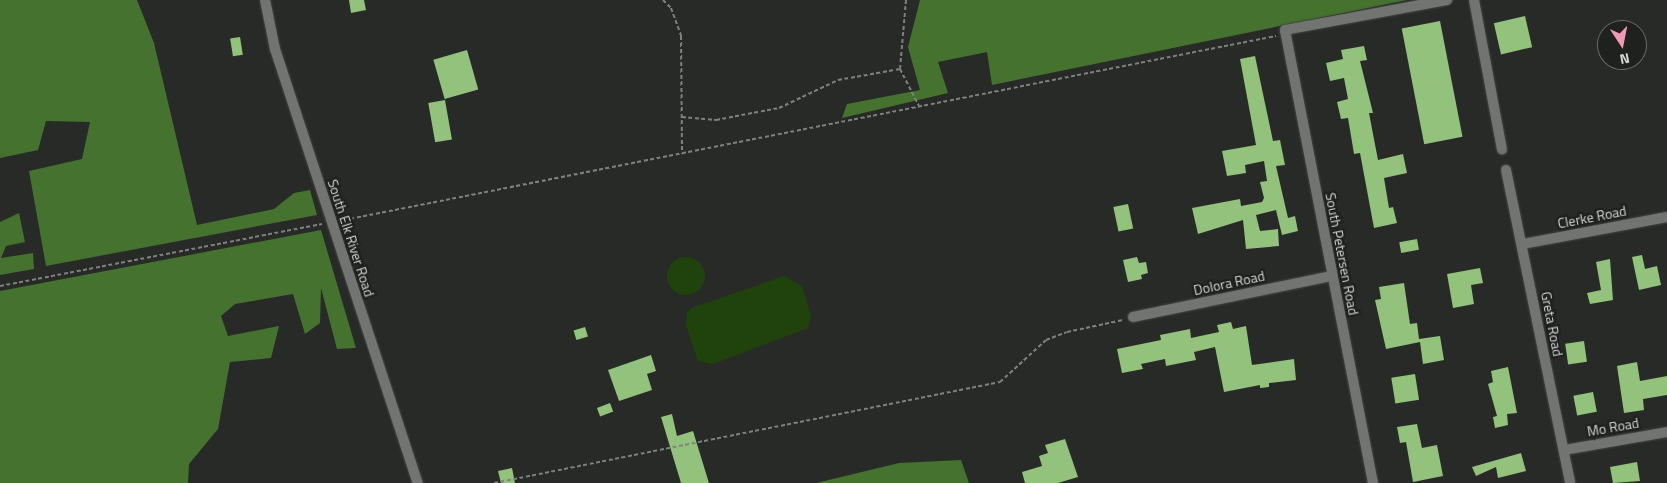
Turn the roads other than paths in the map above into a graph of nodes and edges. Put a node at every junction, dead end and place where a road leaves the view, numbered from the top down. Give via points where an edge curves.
1 (265, 0) edge
2 (1447, 0) edge
3 (1474, 0) edge
4 (1502, 149) dead end
5 (1506, 170) dead end
6 (1667, 217) edge
7 (1522, 244) junction
8 (1331, 276) junction
9 (1133, 317) road end
10 (1667, 432) edge
11 (1564, 450) junction
12 (418, 483) edge
13 (1373, 483) edge
14 (1570, 483) edge

1 - 12 street, South Elk River Road via 275,49
2 - 8 street, South Petersen Road via 1285,32
3 - 4 street
5 - 7 street, Greta Road
6 - 7 street, Clerke Road
7 - 11 street, Greta Road
8 - 9 street, Dolora Road
8 - 13 street, South Petersen Road
10 - 11 street, Mo Road
11 - 14 street, Greta Road

